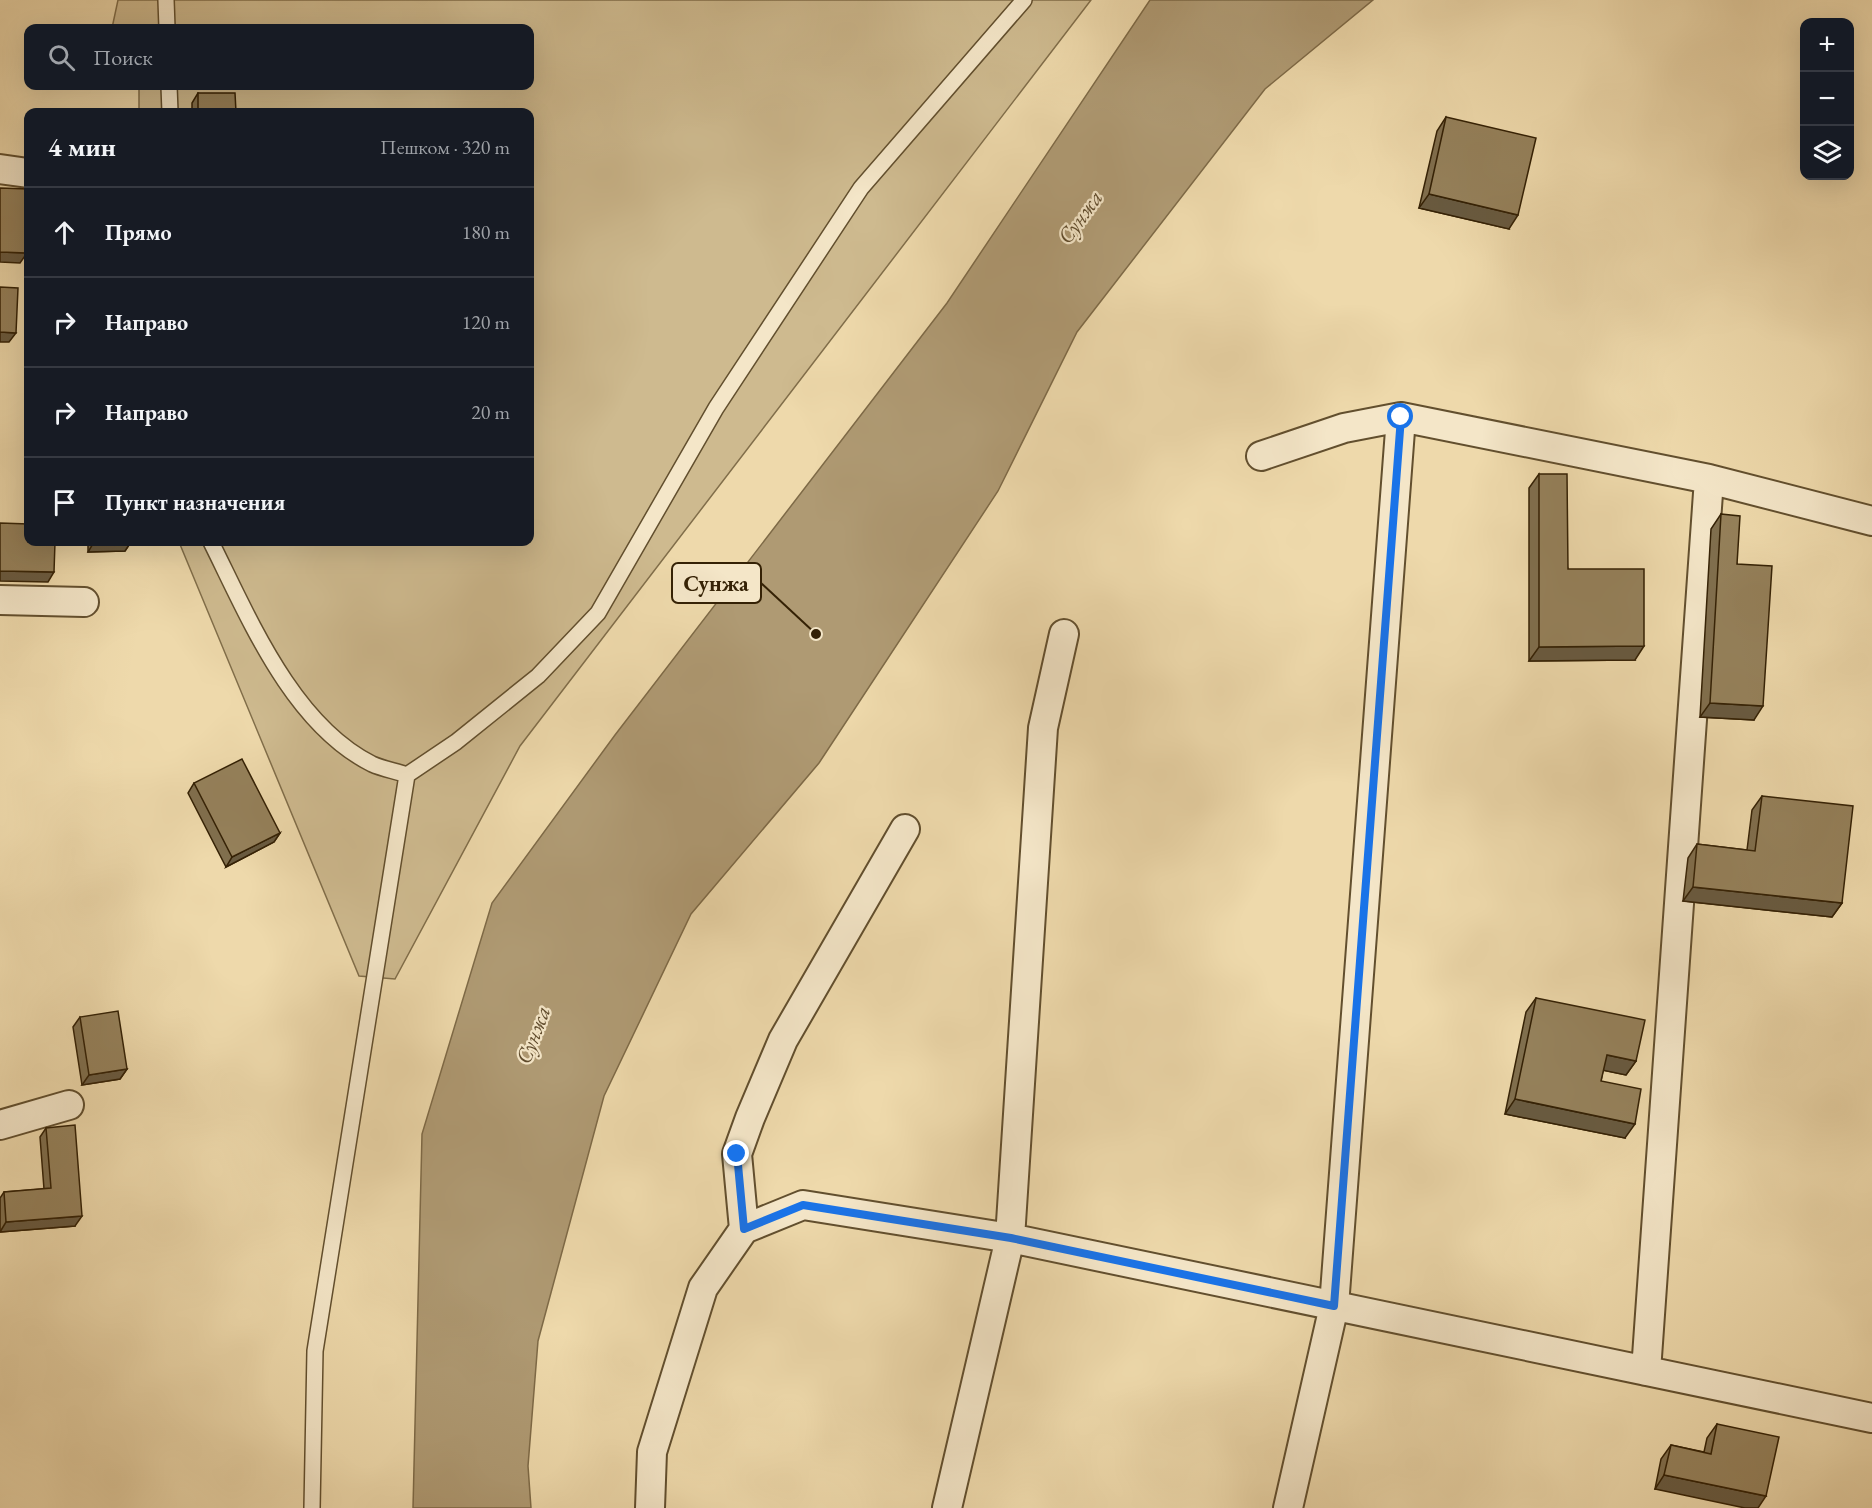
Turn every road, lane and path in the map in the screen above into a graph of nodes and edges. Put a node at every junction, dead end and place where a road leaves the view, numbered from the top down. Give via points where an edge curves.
1 (166, 0) edge
2 (1024, 0) edge
3 (167, 24) edge
4 (169, 90) edge
5 (170, 108) edge
6 (0, 170) edge
7 (24, 173) edge
8 (1401, 417) junction
9 (1261, 456) dead end
10 (1709, 479) junction
11 (1872, 520) edge
12 (213, 546) edge
13 (0, 600) edge
14 (84, 602) dead end
15 (1064, 634) dead end
16 (407, 775) junction
17 (904, 830) dead end
18 (69, 1106) dead end
19 (0, 1125) edge
20 (744, 1229) junction
21 (1011, 1238) junction
22 (1334, 1306) junction
23 (1646, 1371) junction
24 (1872, 1418) edge
25 (312, 1508) edge
26 (650, 1508) edge
27 (947, 1508) edge
28 (1288, 1508) edge

1 - 3 lane
2 - 16 lane via 861,188 716,408 598,613 538,676 456,742
4 - 5 lane
6 - 7 street
8 - 9 street via 1344,428
8 - 10 street
8 - 22 street
10 - 11 street
10 - 23 street
12 - 16 lane via 263,644 297,699 342,746 373,764
13 - 14 street
15 - 21 street via 1043,728
16 - 25 lane via 315,1352
17 - 20 street via 783,1040 750,1118 737,1154
18 - 19 street
20 - 21 street via 803,1205
20 - 26 street via 703,1288 652,1452
21 - 22 street
21 - 27 street
22 - 23 street
22 - 28 street
23 - 24 street

